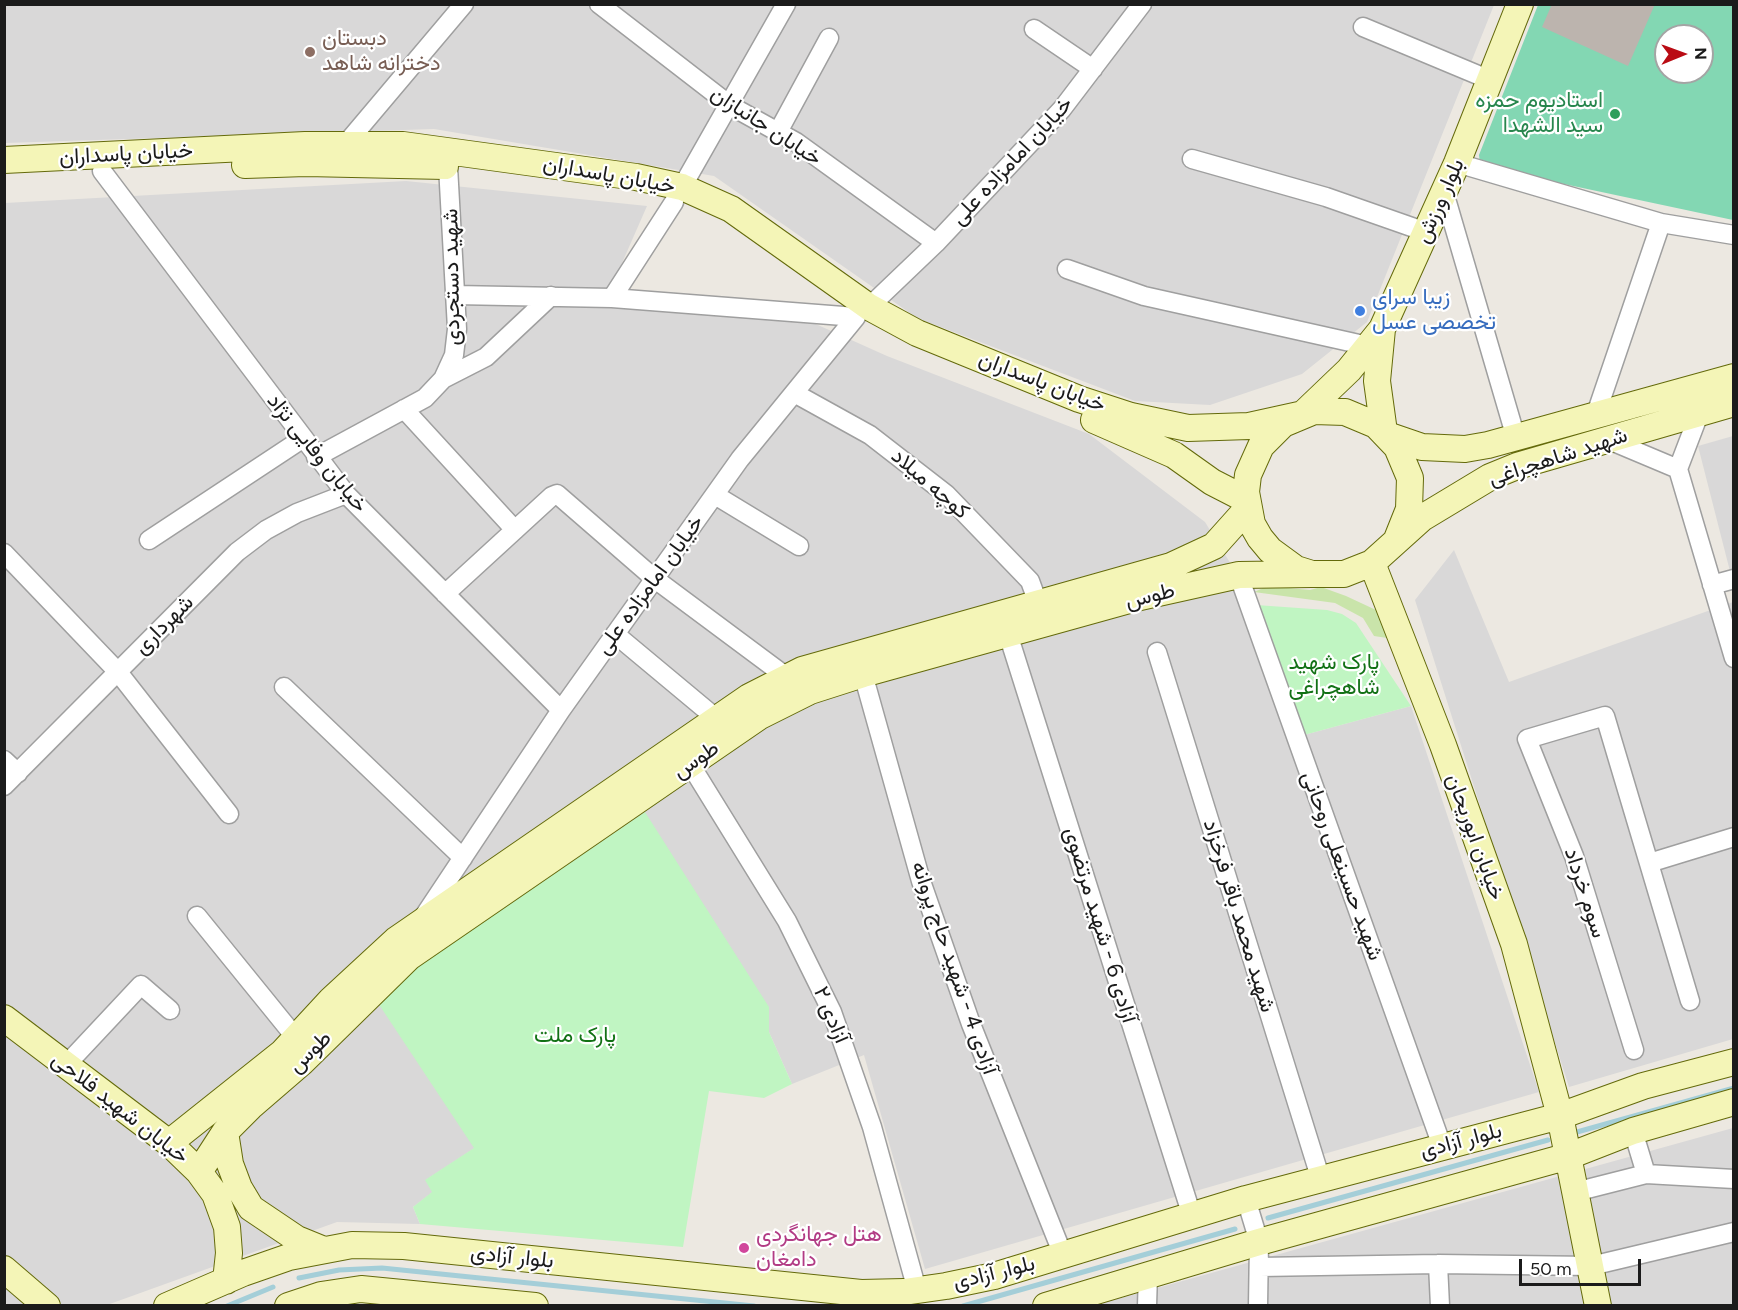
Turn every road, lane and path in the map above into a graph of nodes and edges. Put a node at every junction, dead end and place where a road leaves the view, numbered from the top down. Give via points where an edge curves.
1 (464, 4) edge
2 (599, 4) edge
3 (786, 4) edge
4 (1142, 4) edge
5 (1520, 4) edge
6 (1363, 27) dead end
7 (1034, 29) dead end
8 (829, 38) dead end
9 (1093, 69) junction
10 (1490, 80) junction
11 (731, 106) junction
12 (778, 132) junction
13 (345, 145) junction
14 (1192, 159) dead end
15 (4, 160) edge
16 (1457, 163) junction
17 (448, 166) junction
18 (102, 171) junction
19 (4, 176) edge
20 (1444, 192) junction
21 (678, 195) junction
22 (1661, 223) junction
23 (1426, 232) junction
24 (1734, 235) edge
25 (936, 243) junction
26 (1066, 269) dead end
27 (455, 295) junction
28 (551, 296) junction
29 (612, 298) junction
30 (863, 312) junction
31 (1375, 338) junction
32 (1734, 377) edge
33 (443, 379) junction
34 (796, 394) junction
35 (1734, 403) edge
36 (404, 409) junction
37 (1699, 414) junction
38 (1301, 415) junction
39 (1595, 417) junction
40 (1385, 433) junction
41 (1516, 438) junction
42 (302, 439) junction
43 (1605, 441) junction
44 (316, 457) junction
45 (1678, 469) junction
46 (346, 494) junction
47 (715, 495) junction
48 (1247, 504) junction
49 (515, 530) junction
50 (1396, 539) junction
51 (148, 540) dead end
52 (799, 546) dead end
53 (4, 553) edge
54 (1372, 563) junction
55 (1312, 574) junction
56 (655, 579) junction
57 (1734, 579) edge
58 (1242, 585) dead end
59 (1712, 585) junction
60 (445, 594) junction
61 (1038, 603) junction
62 (615, 634) junction
63 (1008, 634) junction
64 (1157, 652) dead end
65 (1734, 658) edge
66 (118, 672) junction
67 (862, 674) junction
68 (788, 678) junction
69 (284, 687) dead end
70 (561, 710) junction
71 (717, 719) junction
72 (4, 760) edge
73 (690, 764) junction
74 (18, 773) junction
75 (4, 786) edge
76 (229, 814) dead end
77 (1734, 837) edge
78 (461, 861) junction
79 (1649, 863) junction
80 (468, 888) junction
81 (197, 916) dead end
82 (418, 924) junction
83 (1690, 1001) dead end
84 (170, 1010) dead end
85 (4, 1018) edge
86 (296, 1038) junction
87 (1634, 1050) dead end
88 (1734, 1062) edge
89 (66, 1065) junction
90 (1734, 1102) edge
91 (1560, 1116) junction
92 (1501, 1131) junction
93 (1633, 1131) junction
94 (225, 1132) junction
95 (169, 1143) junction
96 (1442, 1146) junction
97 (1569, 1156) junction
98 (198, 1172) junction
99 (1509, 1172) junction
100 (1646, 1174) junction
101 (1734, 1179) edge
102 (1321, 1180) junction
103 (1575, 1192) junction
104 (1246, 1199) junction
105 (1192, 1216) junction
106 (1734, 1232) edge
107 (1259, 1242) junction
108 (324, 1250) junction
109 (1063, 1255) junction
110 (1438, 1264) junction
111 (1591, 1266) junction
112 (1260, 1268) junction
113 (4, 1269) edge
114 (1148, 1274) junction
115 (226, 1281) junction
116 (917, 1290) junction
117 (388, 1298) edge
118 (416, 1299) edge
119 (860, 1299) edge
120 (47, 1305) edge
121 (167, 1305) edge
122 (288, 1305) edge
123 (535, 1305) edge
124 (1047, 1305) edge
125 (1147, 1305) edge
126 (1258, 1305) edge
127 (1440, 1305) edge
128 (1598, 1305) edge

1 - 13 street
2 - 11 street, خیابان جانبازان
3 - 11 street
4 - 9 street, خیابان امامزاده علی
5 - 10 street, بلوار ورزش
6 - 10 street
7 - 9 street
8 - 12 street
9 - 25 street, خیابان امامزاده علی via 1062,109
10 - 16 street, بلوار ورزش
11 - 12 street, خیابان جانبازان
11 - 21 street
12 - 25 street, خیابان جانبازان
13 - 15 street, خیابان پاسداران
13 - 21 street, خیابان پاسداران via 403,145 636,177
14 - 23 street via 1326,197
16 - 20 street, بلوار ورزش
16 - 22 street
17 - 18 street, خیابان پاسداران via 306,163
17 - 21 street, خیابان پاسداران
17 - 27 street, شهید دستجردی
18 - 19 street, خیابان پاسداران
18 - 42 street, خیابان وفایی نژاد
20 - 23 street, بلوار ورزش
20 - 41 street
21 - 29 street
21 - 30 street, خیابان پاسداران
22 - 24 street
22 - 39 street
23 - 31 street, بلوار ورزش
25 - 30 street, خیابان امامزاده علی
26 - 31 street via 1144,296
27 - 28 street
27 - 33 street, شهید دستجردی via 454,355
28 - 29 street
28 - 33 street via 486,357
29 - 30 street
30 - 34 street, خیابان امامزاده علی
30 - 38 street, خیابان پاسداران via 1131,416 1188,428 1249,426
30 - 48 street, خیابان پاسداران via 919,350 1174,455
31 - 38 street via 1349,370
31 - 40 street
32 - 39 street, شهید شاهچراغی
33 - 36 street, شهید دستجردی via 425,398
34 - 47 street, خیابان امامزاده علی via 740,459
34 - 61 street, کوچه میلاد via 870,435 946,494 1030,581
35 - 37 street, شهید شاهچراغی
36 - 44 street, شهید دستجردی
36 - 49 street
37 - 43 street, شهید شاهچراغی
37 - 45 street
38 - 40 street via 1329,410 1345,412 1360,416
38 - 48 street via 1283,424 1261,446 1248,475
39 - 41 street, شهید شاهچراغی
39 - 43 street
40 - 41 street, شهید شاهچراغی via 1404,442 1443,449 1464,449
40 - 50 street via 1405,462 1410,478 1409,509
42 - 44 street, خیابان وفایی نژاد
42 - 51 street
43 - 45 street
43 - 50 street, شهید شاهچراغی via 1490,477 1422,518
44 - 46 street, خیابان وفایی نژاد
45 - 59 street
46 - 60 street, خیابان وفایی نژاد
46 - 66 street, شهرداری via 297,513 258,535
47 - 52 street
47 - 56 street, خیابان امامزاده علی
48 - 55 street via 1252,524 1270,550 1289,565
48 - 61 street, طوس via 1214,546 1171,566
49 - 56 street via 557,494
49 - 60 street
50 - 54 street
53 - 66 street
54 - 55 street via 1344,574
54 - 91 street, خیابان ابوریحان via 1514,944
55 - 63 street, طوس via 1239,575 1140,597
56 - 62 street, خیابان امامزاده علی
56 - 68 street
57 - 59 street
58 - 96 street, شهید حسینعلی روحانی
59 - 65 street
60 - 70 street, خیابان وفایی نژاد
61 - 68 street, طوس via 856,653
62 - 70 street, خیابان امامزاده علی
62 - 71 street
63 - 67 street, طوس
63 - 105 street, آزادی 6 - شهید مرتضوی
64 - 102 street, شهید محمد باقر فرخزاد
66 - 74 street, شهرداری
66 - 76 street
67 - 73 street, طوس via 810,691 760,716
67 - 109 street, آزادی 4 - شهید حاج پروانه via 921,881 971,1024
68 - 71 street, طوس via 749,697
69 - 78 street
70 - 78 street, خیابان امامزاده علی
71 - 80 street, طوس
72 - 74 street
73 - 94 street, طوس via 409,957
73 - 116 street, آزادی ۲ via 787,921 832,1012 872,1127
74 - 75 street, شهرداری
77 - 79 street
78 - 80 street via 462,878
78 - 82 street, خیابان امامزاده علی
79 - 83 street
79 - 87 street, سوم خرداد via 1605,716 1527,739 1574,856
80 - 82 street, طوس
81 - 86 street
82 - 86 street, طوس via 387,947
84 - 89 street via 141,985
85 - 89 street, خیابان شهید فلاحی
86 - 95 street, طوس
88 - 91 street, بلوار آزادی via 1643,1086
89 - 95 street, خیابان شهید فلاحی
90 - 93 street, بلوار آزادی
91 - 92 street, بلوار آزادی
91 - 97 street, خیابان ابوریحان
92 - 96 street, بلوار آزادی
92 - 99 street via 1515,1136 1521,1146
93 - 97 street, بلوار آزادی
93 - 100 street
94 - 98 street, طوس
94 - 108 street via 230,1164 251,1208 297,1239
95 - 98 street, خیابان شهید فلاحی
96 - 102 street, بلوار آزادی
97 - 99 street, بلوار آزادی
97 - 103 street, خیابان ابوریحان
98 - 115 street, خیابان شهید فلاحی via 215,1194 227,1227 230,1253
99 - 107 street, بلوار آزادی
100 - 101 street
100 - 103 street
102 - 104 street, بلوار آزادی
103 - 111 street, خیابان ابوریحان
104 - 105 street, بلوار آزادی
104 - 107 street
105 - 109 street, بلوار آزادی
106 - 111 street
107 - 112 street
107 - 114 street, بلوار آزادی
108 - 115 street, بلوار آزادی via 289,1257
108 - 119 street, بلوار آزادی via 352,1245 404,1246
109 - 116 street, بلوار آزادی via 994,1276
110 - 111 street
110 - 112 street
110 - 127 street
111 - 128 street, خیابان ابوریحان
112 - 126 street
113 - 120 street
114 - 124 street, بلوار آزادی
114 - 125 street
115 - 121 street, بلوار آزادی
116 - 119 street, بلوار آزادی
117 - 118 street, بلوار آزادی
117 - 122 street, بلوار آزادی via 361,1289
118 - 123 street, بلوار آزادی

